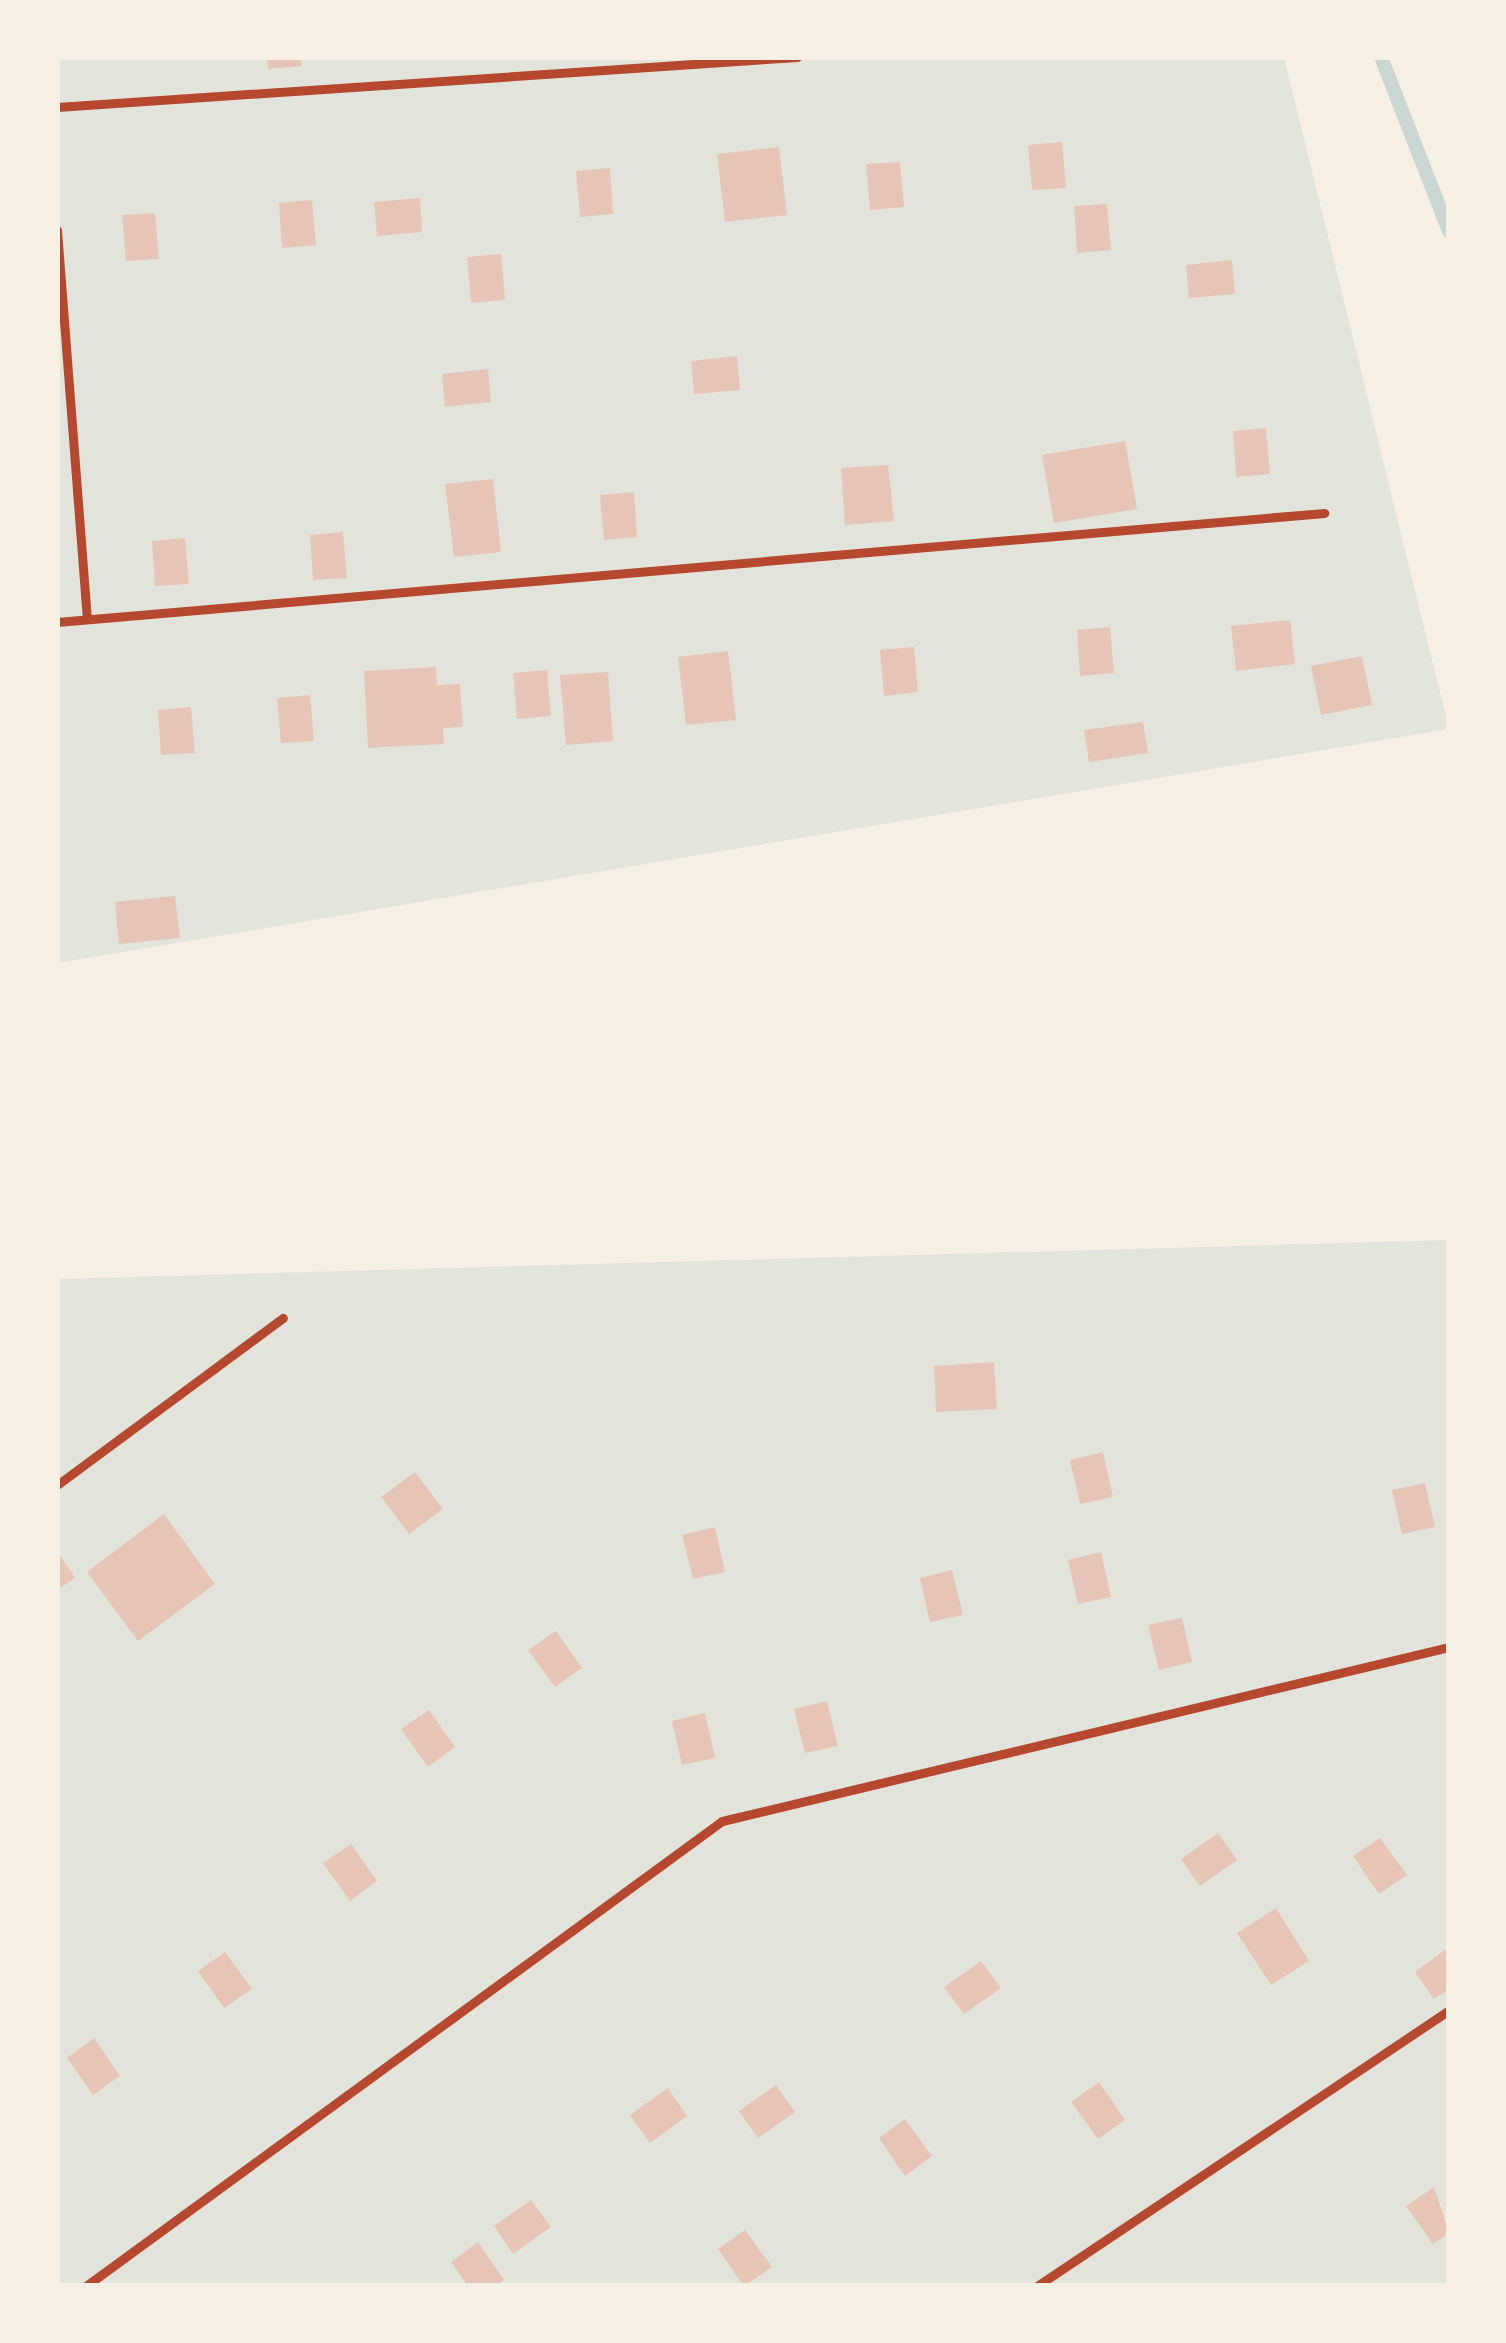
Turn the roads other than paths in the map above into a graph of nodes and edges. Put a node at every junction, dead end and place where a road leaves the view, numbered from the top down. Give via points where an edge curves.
1 (796, 57) edge
2 (57, 107) edge
3 (57, 230) edge
4 (1324, 513) dead end
5 (87, 619) junction
6 (57, 622) edge
7 (283, 1318) dead end
8 (57, 1484) edge
9 (1449, 1647) edge
10 (1449, 2010) edge
11 (86, 2286) edge
12 (1037, 2286) edge

1 - 2 lane
3 - 5 lane
4 - 5 lane
5 - 6 lane
7 - 8 lane
9 - 11 lane via 722,1820
10 - 12 lane

